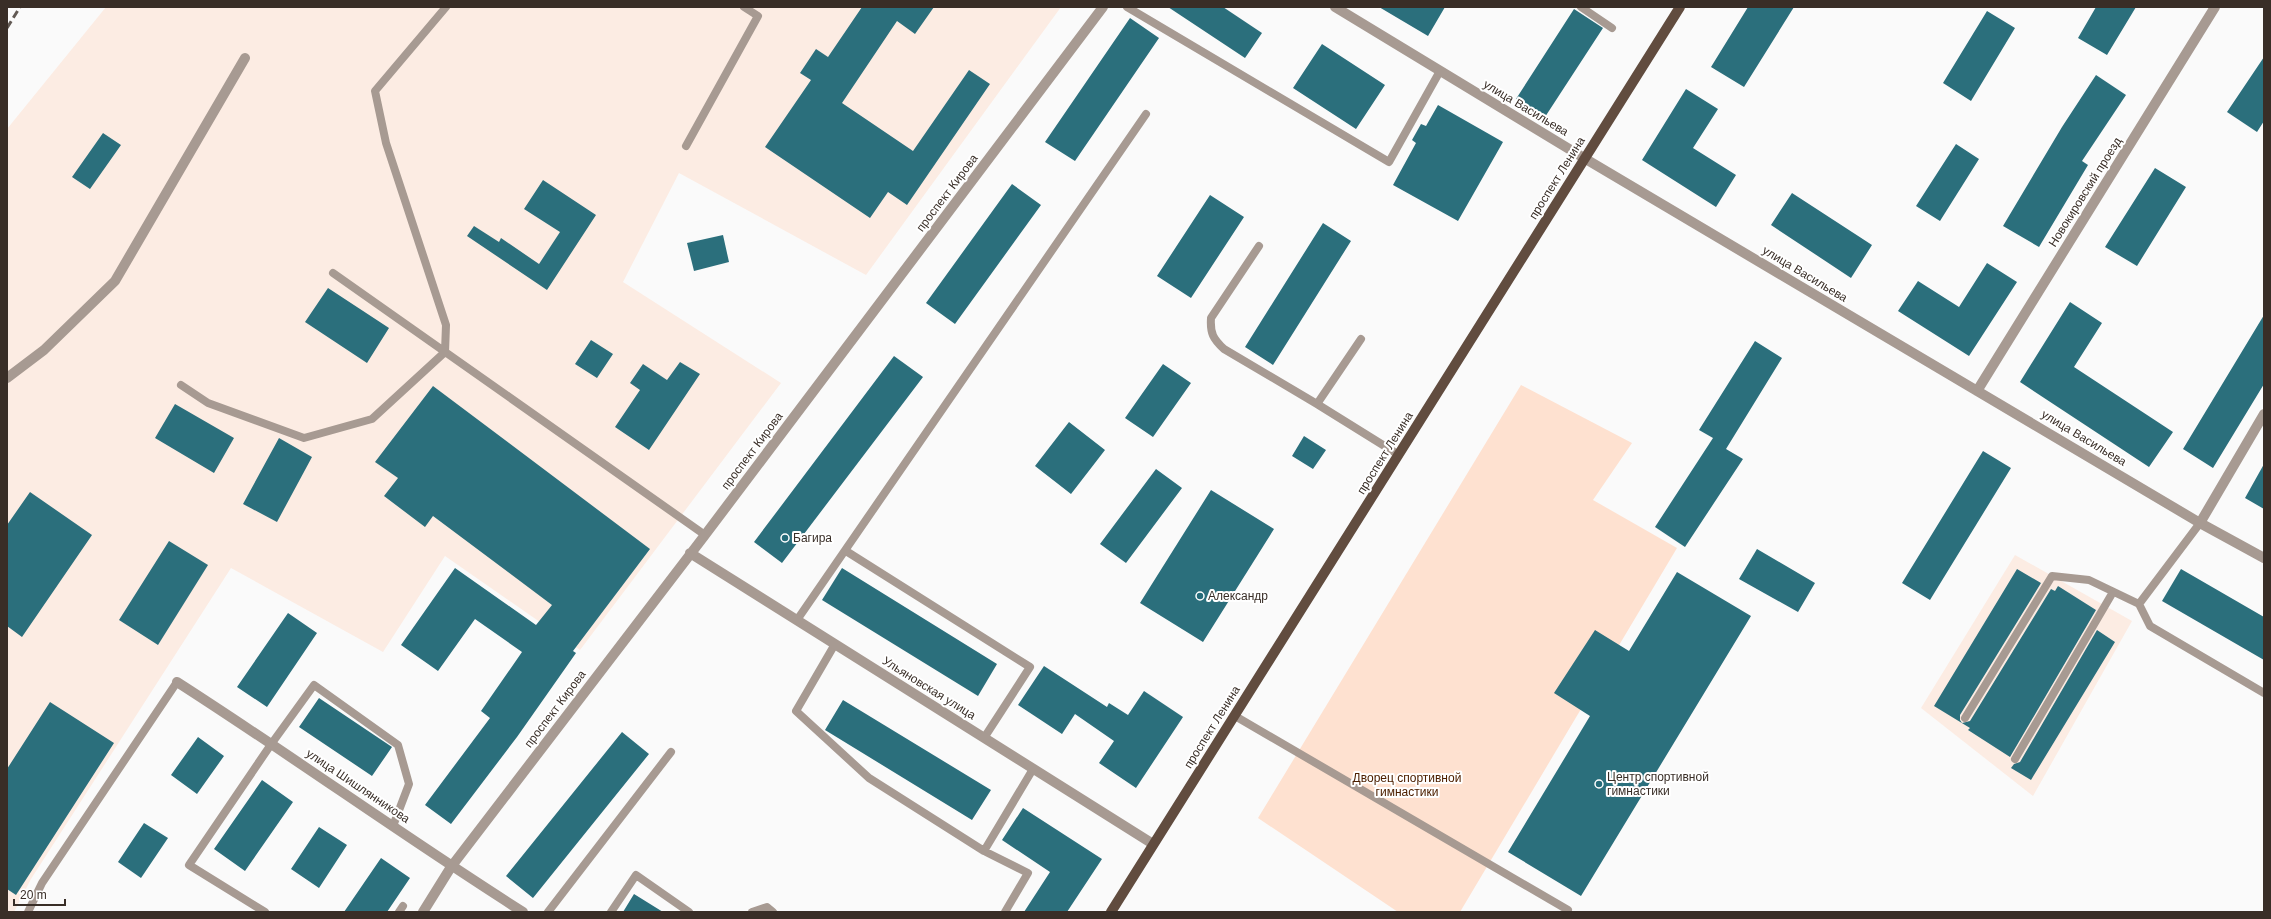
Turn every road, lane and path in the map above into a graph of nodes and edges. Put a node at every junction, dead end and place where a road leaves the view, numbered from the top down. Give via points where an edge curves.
1 (446, 7) edge
2 (744, 7) edge
3 (1103, 7) edge
4 (1127, 7) edge
5 (1335, 7) edge
6 (1581, 7) edge
7 (1680, 7) edge
8 (2214, 7) edge
9 (1612, 28) dead end
10 (245, 58) dead end
11 (1440, 71) junction
12 (1146, 114) dead end
13 (686, 146) dead end
14 (1584, 158) junction
15 (1259, 246) dead end
16 (333, 273) dead end
17 (1361, 339) dead end
18 (445, 352) junction
19 (7, 378) edge
20 (181, 385) dead end
21 (1977, 390) junction
22 (1317, 404) junction
23 (2264, 414) edge
24 (1399, 455) junction
25 (2200, 523) junction
26 (705, 535) junction
27 (846, 551) junction
28 (690, 553) junction
29 (2264, 558) edge
30 (2113, 592) junction
31 (2139, 604) junction
32 (797, 620) junction
33 (835, 644) junction
34 (177, 682) joint
35 (2264, 693) edge
36 (1235, 716) junction
37 (1965, 718) dead end
38 (984, 738) junction
39 (272, 743) junction
40 (671, 752) dead end
41 (2015, 759) dead end
42 (1033, 769) junction
43 (393, 826) junction
44 (1153, 844) junction
45 (984, 851) junction
46 (451, 867) junction
47 (1568, 910) dead end
48 (28, 912) edge
49 (265, 912) edge
50 (423, 912) edge
51 (523, 912) edge
52 (548, 912) edge
53 (611, 912) edge
54 (689, 912) edge
55 (752, 912) edge
56 (773, 912) edge
57 (1005, 912) edge
58 (1111, 912) edge

1 - 18 lane via 375,91 386,143 446,325
2 - 13 lane via 758,16
3 - 26 street, проспект Кирова
4 - 11 lane via 1389,162
5 - 11 street, улица Васильева
6 - 9 lane
7 - 14 main road, проспект Ленина
8 - 21 street, Новокировский проезд
10 - 19 street via 115,281 44,350
11 - 14 street, улица Васильева
12 - 27 lane
14 - 21 street, улица Васильева
14 - 24 main road, проспект Ленина
15 - 22 lane via 1211,318 1210,332 1224,349
16 - 18 lane
17 - 22 lane
18 - 20 lane via 372,419 304,438 208,403
18 - 26 lane
21 - 25 street, улица Васильева
22 - 24 lane
23 - 25 street
24 - 36 main road, проспект Ленина
25 - 29 street, улица Васильева
25 - 31 lane
26 - 28 street, проспект Кирова
27 - 32 lane
27 - 38 lane via 1030,668
28 - 32 street, Ульяновская улица
28 - 46 street, проспект Кирова
30 - 31 lane
30 - 37 lane via 2089,580 2052,576
30 - 41 lane
31 - 35 lane via 2150,626
32 - 33 street, Ульяновская улица
33 - 38 street, Ульяновская улица
33 - 45 lane via 796,712 869,778
34 - 39 street, улица Шишлянникова
34 - 48 lane via 42,883
36 - 44 main road, проспект Ленина
36 - 47 lane
38 - 42 street, Ульяновская улица
39 - 43 street, улица Шишлянникова
39 - 43 lane via 314,685 398,745 409,784
39 - 49 lane via 189,865
40 - 52 lane
42 - 44 street, Ульяновская улица
42 - 45 lane
43 - 46 street, улица Шишлянникова
44 - 58 main road, проспект Ленина
45 - 57 lane via 1028,873
46 - 50 street, проспект Кирова
46 - 51 street, улица Шишлянникова
53 - 54 lane via 636,875
55 - 56 lane via 767,907

